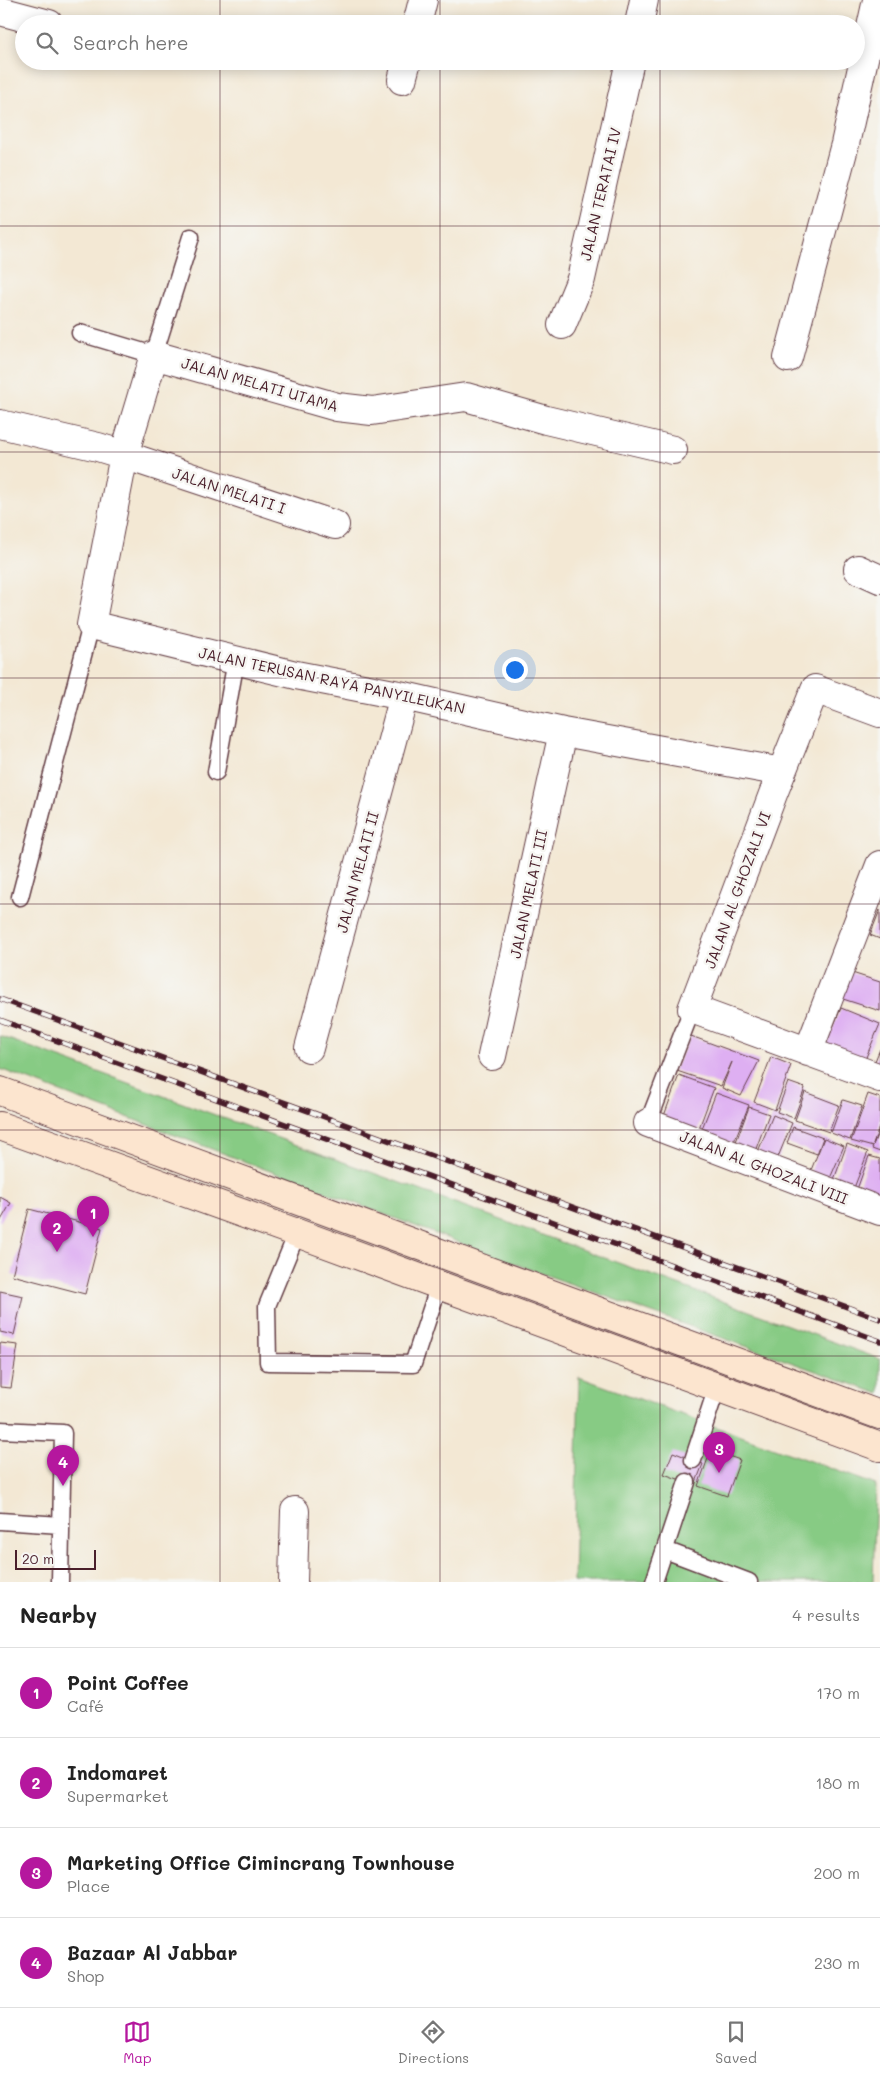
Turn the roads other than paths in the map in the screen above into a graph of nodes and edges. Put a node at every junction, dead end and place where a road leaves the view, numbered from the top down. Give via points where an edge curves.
1 (423, 0) edge
2 (644, 0) edge
3 (877, 0) edge
4 (0, 11) edge
5 (15, 15) edge
6 (419, 15) edge
7 (640, 15) edge
8 (865, 54) edge
9 (628, 70) edge
10 (861, 70) edge
11 (191, 237) dead end
12 (562, 325) dead end
13 (80, 333) dead end
14 (154, 355) junction
15 (788, 358) dead end
16 (0, 424) edge
17 (673, 450) dead end
18 (124, 455) junction
19 (335, 525) dead end
20 (91, 625) junction
21 (236, 660) junction
22 (404, 696) junction
23 (880, 713) edge
24 (563, 732) junction
25 (216, 772) dead end
26 (782, 772) junction
27 (880, 865) edge
28 (20, 897) dead end
29 (692, 1009) junction
30 (310, 1048) dead end
31 (808, 1052) junction
32 (492, 1056) dead end
33 (880, 1078) edge
34 (0, 1090) edge
35 (648, 1123) joint
36 (0, 1126) edge
37 (880, 1211) edge
38 (297, 1233) junction
39 (439, 1285) junction
40 (717, 1387) junction
41 (880, 1416) edge
42 (0, 1430) edge
43 (880, 1446) edge
44 (693, 1460) dead end
45 (687, 1482) dead end
46 (295, 1511) dead end
47 (0, 1521) edge
48 (61, 1525) junction
49 (665, 1550) junction
50 (60, 1582) edge
51 (293, 1582) edge
52 (654, 1582) edge
53 (749, 1582) edge

1 - 6 street
2 - 7 street
3 - 8 street
4 - 5 street
9 - 12 street, JALAN TERATAI IV via 581,279
10 - 15 street
11 - 14 lane
13 - 14 lane
14 - 17 street, JALAN MELATI UTAMA via 337,407 372,411 466,396 546,420
14 - 18 street
16 - 18 street
18 - 19 street, JALAN MELATI I
18 - 20 street
20 - 21 street, JALAN TERUSAN RAYA PANYILEUKAN
20 - 28 lane
21 - 22 street, JALAN TERUSAN RAYA PANYILEUKAN
21 - 25 lane
22 - 24 street, JALAN TERUSAN RAYA PANYILEUKAN
22 - 30 street, JALAN MELATI II
23 - 26 street via 815,689
24 - 26 street, JALAN TERUSAN RAYA PANYILEUKAN
24 - 32 street, JALAN MELATI III
26 - 29 street, JALAN AL GHOZALI VI
27 - 31 street
29 - 31 street
29 - 35 lane
31 - 33 street
34 - 41 street
35 - 37 street, JALAN AL GHOZALI VIII
36 - 38 street
38 - 39 street
38 - 39 lane via 267,1306 268,1362 413,1364
39 - 40 street
40 - 43 street
40 - 44 lane
42 - 48 lane via 63,1433
45 - 49 lane
46 - 51 street
47 - 48 lane
48 - 50 lane
49 - 52 lane
49 - 53 lane

